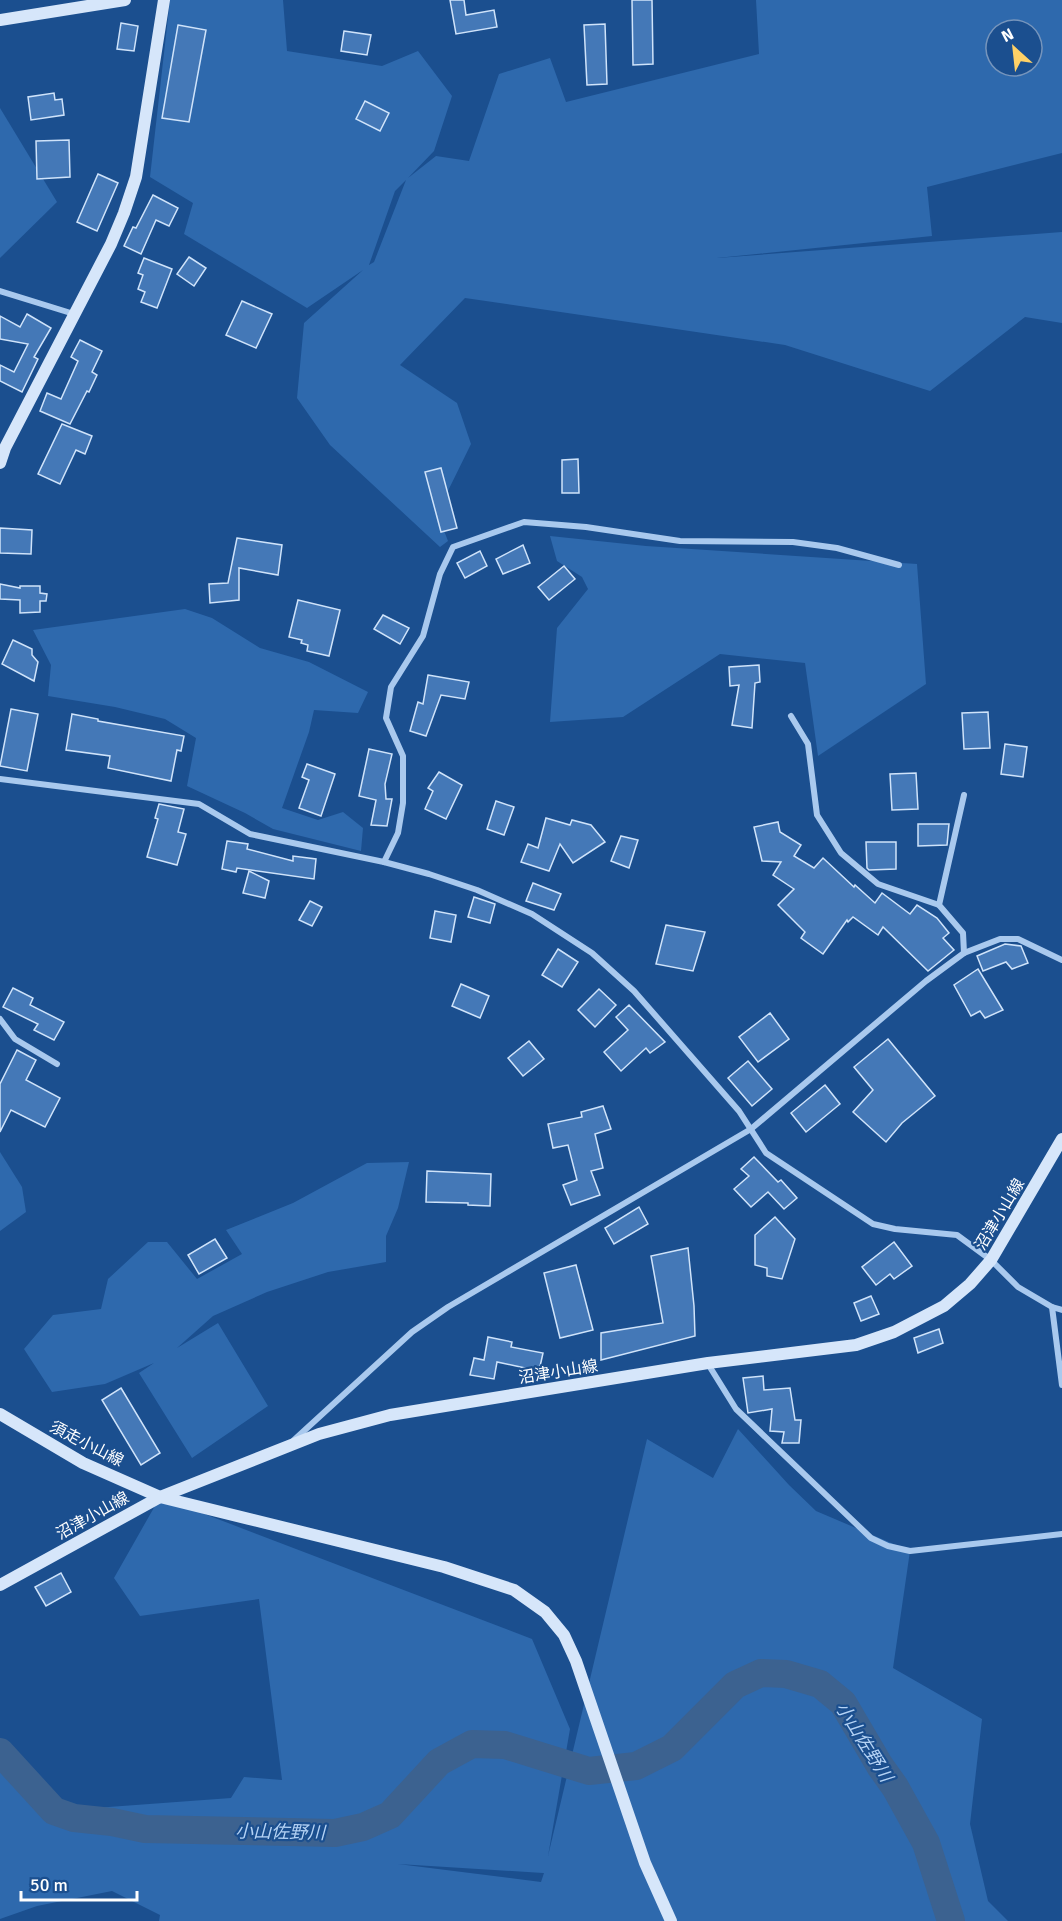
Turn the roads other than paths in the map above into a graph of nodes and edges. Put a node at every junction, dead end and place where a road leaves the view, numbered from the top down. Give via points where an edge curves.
1 (124, 0) edge
2 (164, 0) edge
3 (0, 20) edge
4 (0, 291) edge
5 (74, 314) junction
6 (0, 463) edge
7 (899, 565) dead end
8 (791, 716) dead end
9 (0, 779) edge
10 (964, 795) dead end
11 (384, 862) junction
12 (939, 905) junction
13 (964, 953) junction
14 (1062, 960) edge
15 (0, 1019) edge
16 (57, 1064) dead end
17 (751, 1129) junction
18 (1062, 1139) edge
19 (991, 1260) junction
20 (1052, 1307) junction
21 (1062, 1310) edge
22 (708, 1363) junction
23 (1062, 1385) edge
24 (0, 1414) edge
25 (290, 1444) junction
26 (160, 1497) junction
27 (1062, 1534) edge
28 (0, 1585) edge
29 (671, 1921) edge

1 - 3 main road
2 - 5 main road via 136,177 111,244
4 - 5 street
5 - 6 main road
7 - 11 street via 837,548 793,542 680,541 586,526 524,522 453,547 440,574 423,636 391,687 386,718 403,756 403,803 398,833
8 - 12 street via 808,744 817,815 841,853 878,884
9 - 11 street via 200,804 250,834
10 - 12 street
11 - 17 street via 486,894 532,914 592,953 634,991
12 - 13 street via 963,933
13 - 14 street via 1000,939 1018,939
13 - 17 street
15 - 16 street via 15,1039
17 - 19 street via 766,1153 873,1224 957,1235
17 - 25 street via 448,1307 412,1332
18 - 19 main road, 沼津小山線
19 - 20 street via 1018,1287
19 - 22 main road, 沼津小山線 via 944,1306 894,1332 856,1345
20 - 21 street
20 - 23 street
22 - 25 main road, 沼津小山線 via 390,1415
22 - 27 street via 736,1409 871,1538 910,1551
24 - 26 main road, 須走小山線 via 82,1463
25 - 26 main road, 沼津小山線
26 - 28 main road, 沼津小山線
26 - 29 main road, 須走小山線 via 444,1567 514,1590 545,1612 564,1635 576,1661 645,1863

